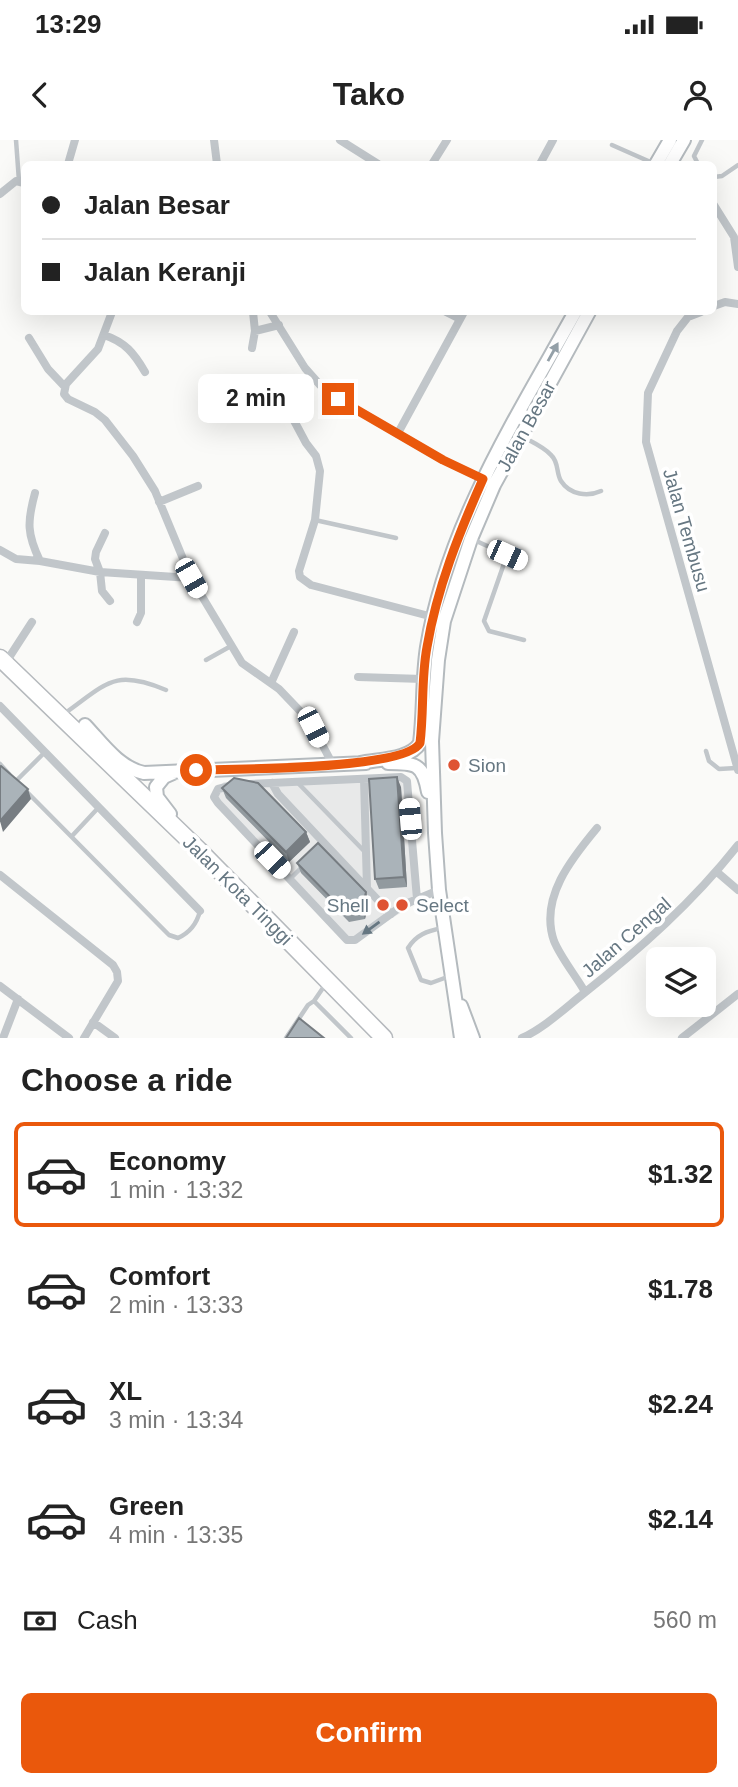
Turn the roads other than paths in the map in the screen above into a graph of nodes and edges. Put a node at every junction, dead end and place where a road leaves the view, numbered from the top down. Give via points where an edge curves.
1 (16, 140) edge
2 (75, 140) edge
3 (214, 140) edge
4 (340, 140) edge
5 (447, 140) edge
6 (553, 140) edge
7 (670, 140) edge
8 (684, 140) edge
9 (702, 140) edge
10 (612, 145) dead end
11 (69, 161) edge
12 (217, 161) edge
13 (374, 161) edge
14 (434, 161) edge
15 (542, 161) edge
16 (649, 161) edge
17 (658, 161) edge
18 (672, 161) edge
19 (696, 161) edge
20 (738, 165) edge
21 (21, 175) edge
22 (717, 177) edge
23 (21, 182) edge
24 (0, 194) edge
25 (717, 210) edge
26 (738, 267) edge
27 (738, 304) edge
28 (717, 305) edge
29 (111, 315) edge
30 (253, 315) edge
31 (273, 315) edge
32 (573, 315) edge
33 (587, 315) edge
34 (693, 315) edge
35 (462, 316) edge
36 (279, 325) junction
37 (255, 331) junction
38 (104, 335) junction
39 (29, 338) dead end
40 (252, 348) dead end
41 (145, 372) dead end
42 (65, 387) junction
43 (265, 402) dead end
44 (398, 433) junction
45 (522, 436) junction
46 (483, 479) junction
47 (198, 486) dead end
48 (601, 491) dead end
49 (35, 493) dead end
50 (159, 502) junction
51 (315, 520) junction
52 (105, 533) dead end
53 (396, 538) dead end
54 (471, 539) junction
55 (0, 550) edge
56 (507, 555) junction
57 (40, 561) junction
58 (520, 561) dead end
59 (100, 572) junction
60 (141, 576) junction
61 (191, 578) junction
62 (110, 601) dead end
63 (433, 617) junction
64 (32, 622) dead end
65 (137, 622) dead end
66 (294, 632) dead end
67 (524, 640) dead end
68 (231, 646) junction
69 (3, 653) edge
70 (206, 660) dead end
71 (359, 677) dead end
72 (423, 679) junction
73 (271, 683) junction
74 (166, 690) dead end
75 (0, 706) edge
76 (68, 711) junction
77 (85, 725) joint
78 (706, 751) dead end
79 (45, 752) junction
80 (360, 763) junction
81 (0, 764) edge
82 (296, 765) junction
83 (333, 765) junction
84 (737, 769) edge
85 (182, 770) junction
86 (364, 779) junction
87 (16, 780) junction
88 (296, 781) junction
89 (272, 783) junction
90 (99, 807) junction
91 (597, 828) dead end
92 (435, 833) junction
93 (72, 836) junction
94 (326, 845) junction
95 (738, 845) edge
96 (199, 850) junction
97 (366, 852) junction
98 (317, 853) edge
99 (308, 862) edge
100 (717, 872) junction
101 (0, 875) edge
102 (290, 878) junction
103 (367, 888) junction
104 (439, 890) junction
105 (738, 890) edge
106 (417, 900) junction
107 (200, 911) joint
108 (391, 914) junction
109 (443, 928) junction
110 (451, 976) junction
111 (328, 982) junction
112 (0, 986) edge
113 (585, 992) junction
114 (738, 994) edge
115 (18, 999) junction
116 (314, 1001) junction
117 (93, 1022) junction
118 (3, 1038) edge
119 (69, 1038) edge
120 (84, 1038) edge
121 (115, 1038) edge
122 (286, 1038) edge
123 (351, 1038) edge
124 (384, 1038) edge
125 (461, 1038) edge
126 (473, 1038) edge
127 (522, 1038) edge
128 (682, 1038) edge

1 - 21 lane
2 - 11 street
3 - 12 street
4 - 13 street
5 - 14 street
6 - 15 street
7 - 17 main road
8 - 18 main road
9 - 19 lane via 694,156
10 - 16 lane
20 - 22 lane
23 - 24 street
25 - 26 street via 734,237
27 - 28 street
29 - 38 street
30 - 37 street
31 - 36 street
46 -> 32 main road, Jalan Besar
33 - 45 main road, Jalan Besar
34 - 84 street, Jalan Tembusu via 677,331 648,393 646,442
35 - 44 street
36 - 37 street
36 - 44 street via 320,385
37 - 40 street
38 - 41 street via 124,343
38 - 42 street via 98,349
39 - 42 street
42 - 50 street via 68,399 105,420 146,475
43 - 51 street via 277,397 283,400 316,456 320,471
44 - 46 street
45 - 48 lane via 551,454 561,481 574,491 592,495
45 - 54 main road, Jalan Besar
46 - 63 main road, Jalan Besar via 453,550
47 - 50 street
49 - 57 street via 28,521
50 - 61 street
51 - 53 lane
51 - 63 street via 300,577 311,585
52 - 59 street via 95,559
54 - 56 lane
54 - 92 main road, Jalan Besar via 444,621 438,660 432,741
55 - 57 street via 16,559
56 - 58 lane
56 - 67 lane via 485,627
57 - 59 street
59 - 60 street
59 - 62 street via 102,591
60 - 61 street
60 - 65 street
61 - 68 street
63 - 72 main road, Jalan Besar
64 - 69 street
66 - 73 street
68 - 70 lane
68 - 73 street via 242,663
69 - 76 highway
69 - 96 highway, Jalan Kota Tinggi
71 - 72 street
72 - 80 main road, Jalan Besar via 416,749
73 - 83 street via 313,727
74 - 76 lane via 123,678 109,682
75 - 79 street
76 - 77 highway
77 - 85 main road, Jalan Besar via 133,771
78 - 84 lane via 719,769
79 - 87 lane
79 - 90 street
80 - 83 main road, Jalan Besar
80 - 92 main road, Jalan Besar via 419,767 426,780
81 - 87 lane
82 - 83 main road, Jalan Besar
82 - 85 main road, Jalan Besar
82 - 88 street
85 - 96 main road via 164,777 155,792
86 - 88 street
86 - 97 street
86 - 106 street via 401,777 407,781
87 - 93 lane
88 - 89 street
88 - 97 lane
89 - 94 street
89 - 102 street via 225,785 214,797
90 - 93 lane
90 - 107 street
91 - 113 street via 559,881 551,910 555,942
92 - 104 main road, Jalan Besar
93 - 107 lane via 169,935 187,934
94 - 98 lane
94 - 103 street
95 - 100 street, Jalan Cengal
96 - 111 highway, Jalan Kota Tinggi
97 - 103 street
99 - 102 lane
100 - 105 street
100 - 113 street, Jalan Cengal via 672,919
101 - 117 street via 113,965 118,981
108 -> 102 street via 355,940 346,940
103 - 108 street
104 - 106 street
104 - 109 main road, Jalan Besar
106 - 108 street
109 - 110 main road, Jalan Besar
109 - 110 lane via 414,939 408,948 421,980 431,984
110 - 125 main road, Jalan Besar
110 - 126 main road, Jalan Besar
111 - 116 lane
111 - 124 highway, Jalan Kota Tinggi
112 - 115 street
113 - 127 street, Jalan Cengal
114 - 128 street
115 - 118 street
115 - 119 street
116 - 122 lane
116 - 123 lane
117 - 120 street
117 - 121 street

